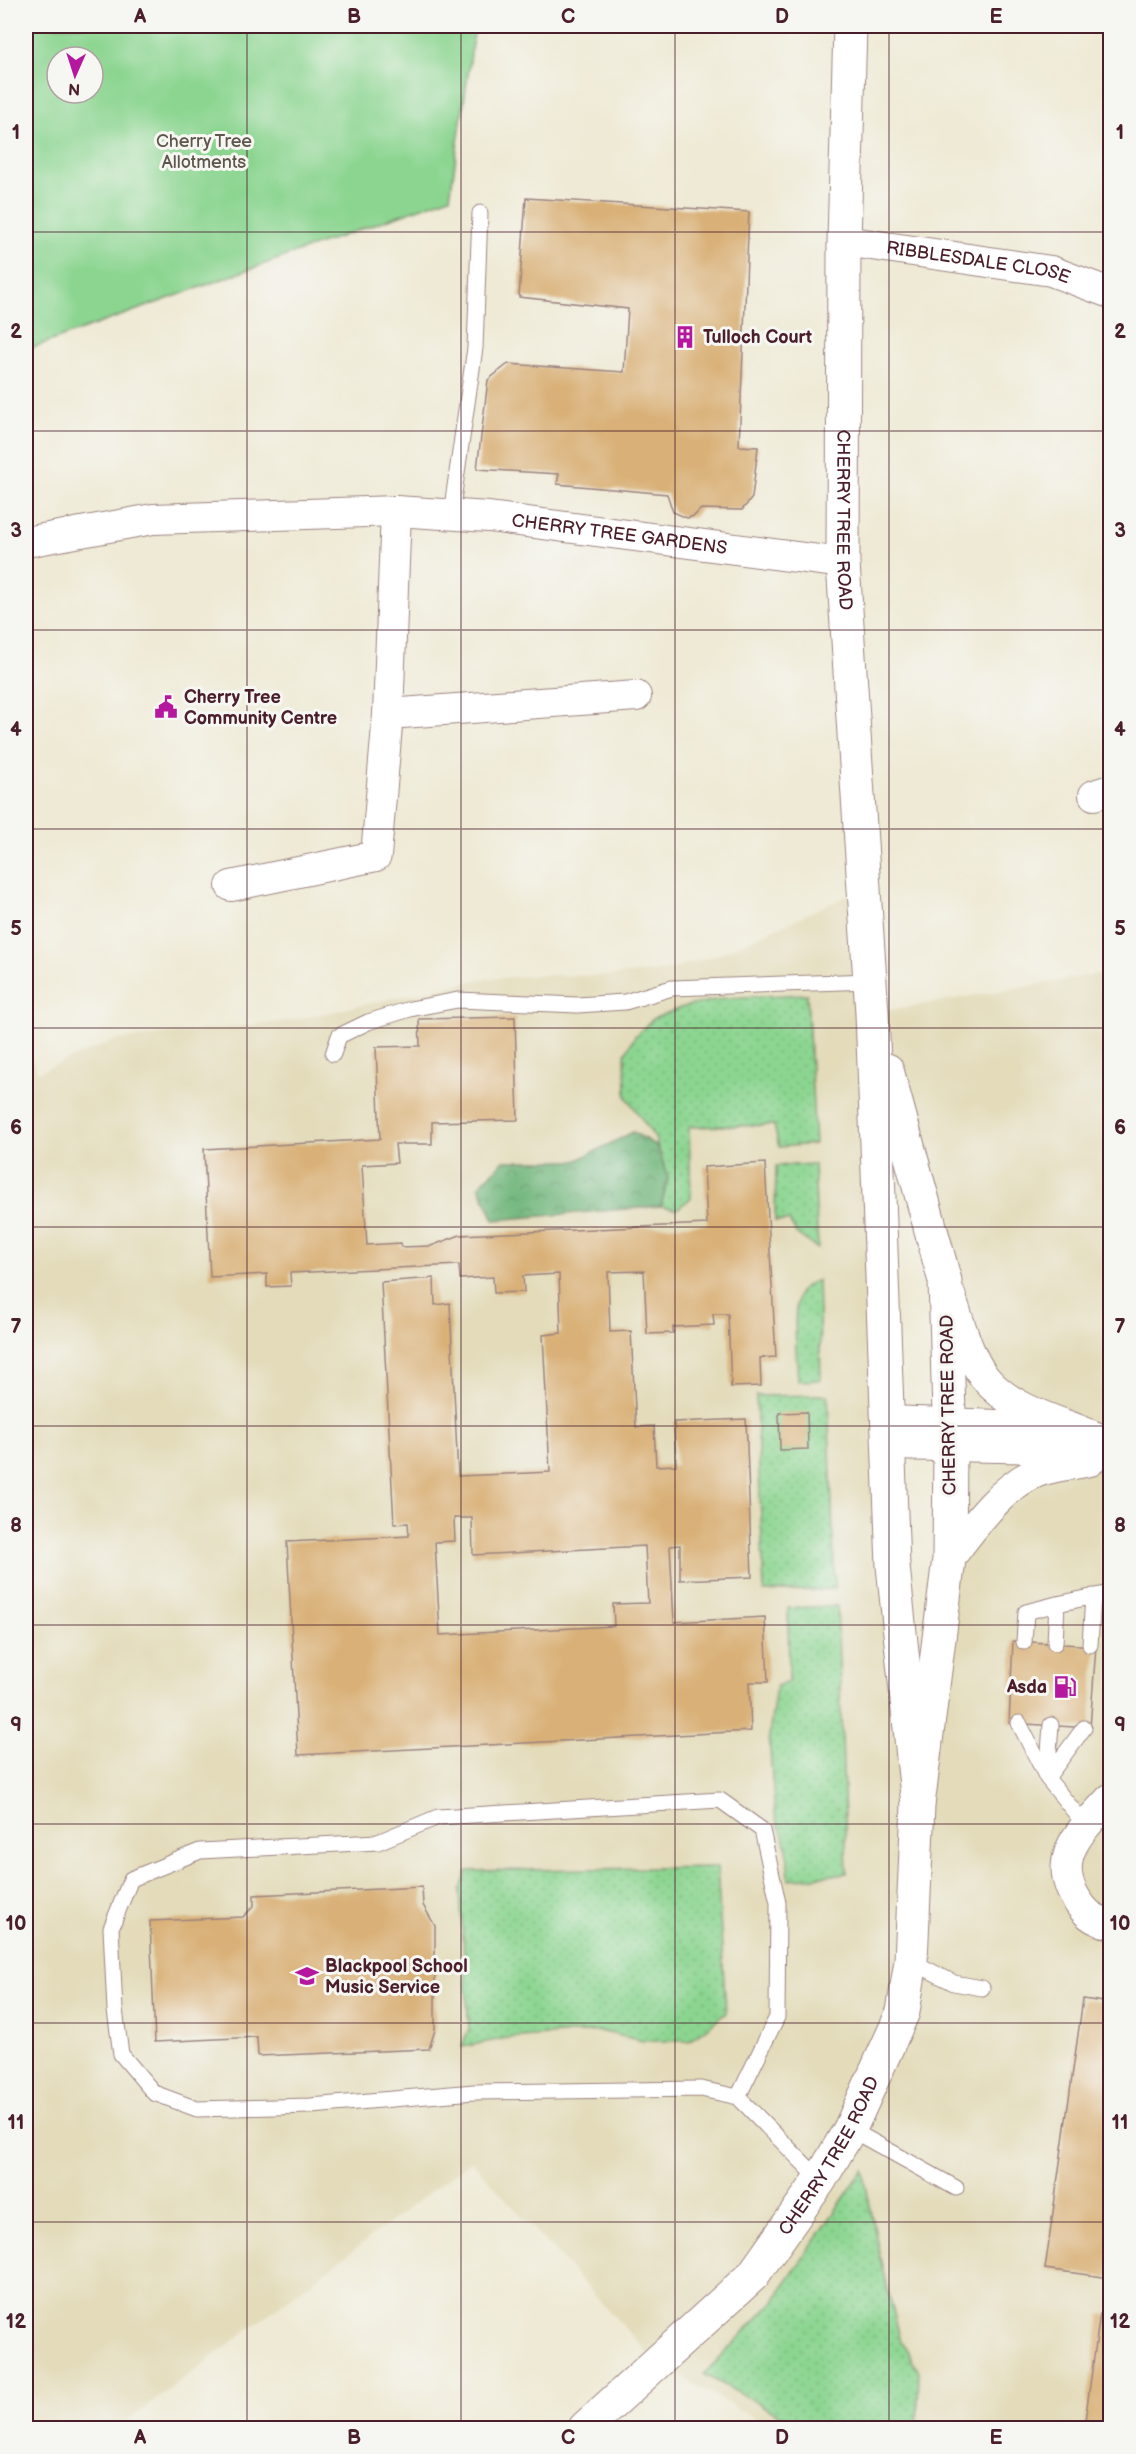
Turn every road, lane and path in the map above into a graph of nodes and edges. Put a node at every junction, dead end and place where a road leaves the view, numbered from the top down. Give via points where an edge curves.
1 (850, 26) edge
2 (480, 213) dead end
3 (844, 242) junction
4 (1110, 293) edge
5 (396, 510) junction
6 (452, 514) junction
7 (26, 542) edge
8 (843, 563) junction
9 (636, 696) dead end
10 (388, 714) junction
11 (231, 886) dead end
12 (870, 981) junction
13 (872, 1013) junction
14 (333, 1054) dead end
15 (945, 1281) junction
16 (1080, 1429) junction
17 (889, 1433) junction
18 (950, 1435) junction
19 (1110, 1444) edge
20 (1110, 1454) edge
21 (949, 1559) junction
22 (1110, 1593) edge
23 (1093, 1596) junction
24 (1057, 1604) junction
25 (1024, 1642) dead end
26 (1055, 1643) dead end
27 (1090, 1645) dead end
28 (1019, 1723) dead end
29 (1051, 1725) dead end
30 (1084, 1728) dead end
31 (1047, 1778) junction
32 (1110, 1799) edge
33 (918, 1805) junction
34 (1086, 1826) junction
35 (1110, 1923) edge
36 (911, 1961) junction
37 (982, 1988) dead end
38 (738, 2097) junction
39 (850, 2129) junction
40 (820, 2180) junction
41 (956, 2188) dead end
42 (585, 2428) edge

1 - 3 street, CHERRY TREE ROAD
2 - 6 lane via 475,348
3 - 4 street, RIBBLESDALE CLOSE via 1051,271
3 - 8 street, CHERRY TREE ROAD
5 - 6 street, CHERRY TREE GARDENS
5 - 7 street, CHERRY TREE GARDENS via 153,519
5 - 10 street
6 - 8 street, CHERRY TREE GARDENS
8 - 12 street, CHERRY TREE ROAD
9 - 10 street
10 - 11 street via 376,856
12 - 13 street, CHERRY TREE ROAD
12 - 14 lane via 672,988 625,1002 577,1005 459,1000 368,1022 339,1036
13 - 15 street, CHERRY TREE ROAD
13 - 17 street, CHERRY TREE ROAD
15 - 16 street via 985,1377 1023,1407
15 - 18 street, CHERRY TREE ROAD
16 - 18 street
16 - 19 street
17 - 18 street
17 - 33 street, CHERRY TREE ROAD via 893,1566
18 - 20 street
18 - 21 street, CHERRY TREE ROAD
20 - 21 street via 1035,1473 985,1512
21 - 33 street, CHERRY TREE ROAD
22 - 23 lane
23 - 24 lane
23 - 27 lane
24 - 25 lane via 1026,1612
24 - 26 lane
28 - 31 lane
29 - 31 lane
30 - 31 lane
31 - 34 lane
32 - 34 street
33 - 36 street, CHERRY TREE ROAD
34 - 35 street via 1069,1851 1066,1875 1085,1913
36 - 37 lane via 954,1983
36 - 39 street, CHERRY TREE ROAD via 903,2012
38 - 38 lane via 701,2088 597,2088 197,2109 154,2092 121,2054 111,1928 131,1879 200,1851 378,1842 438,1817 720,1800 762,1830 778,1902 777,2017
38 - 40 lane
39 - 40 street, CHERRY TREE ROAD
39 - 41 lane
40 - 42 street, CHERRY TREE ROAD via 753,2275

